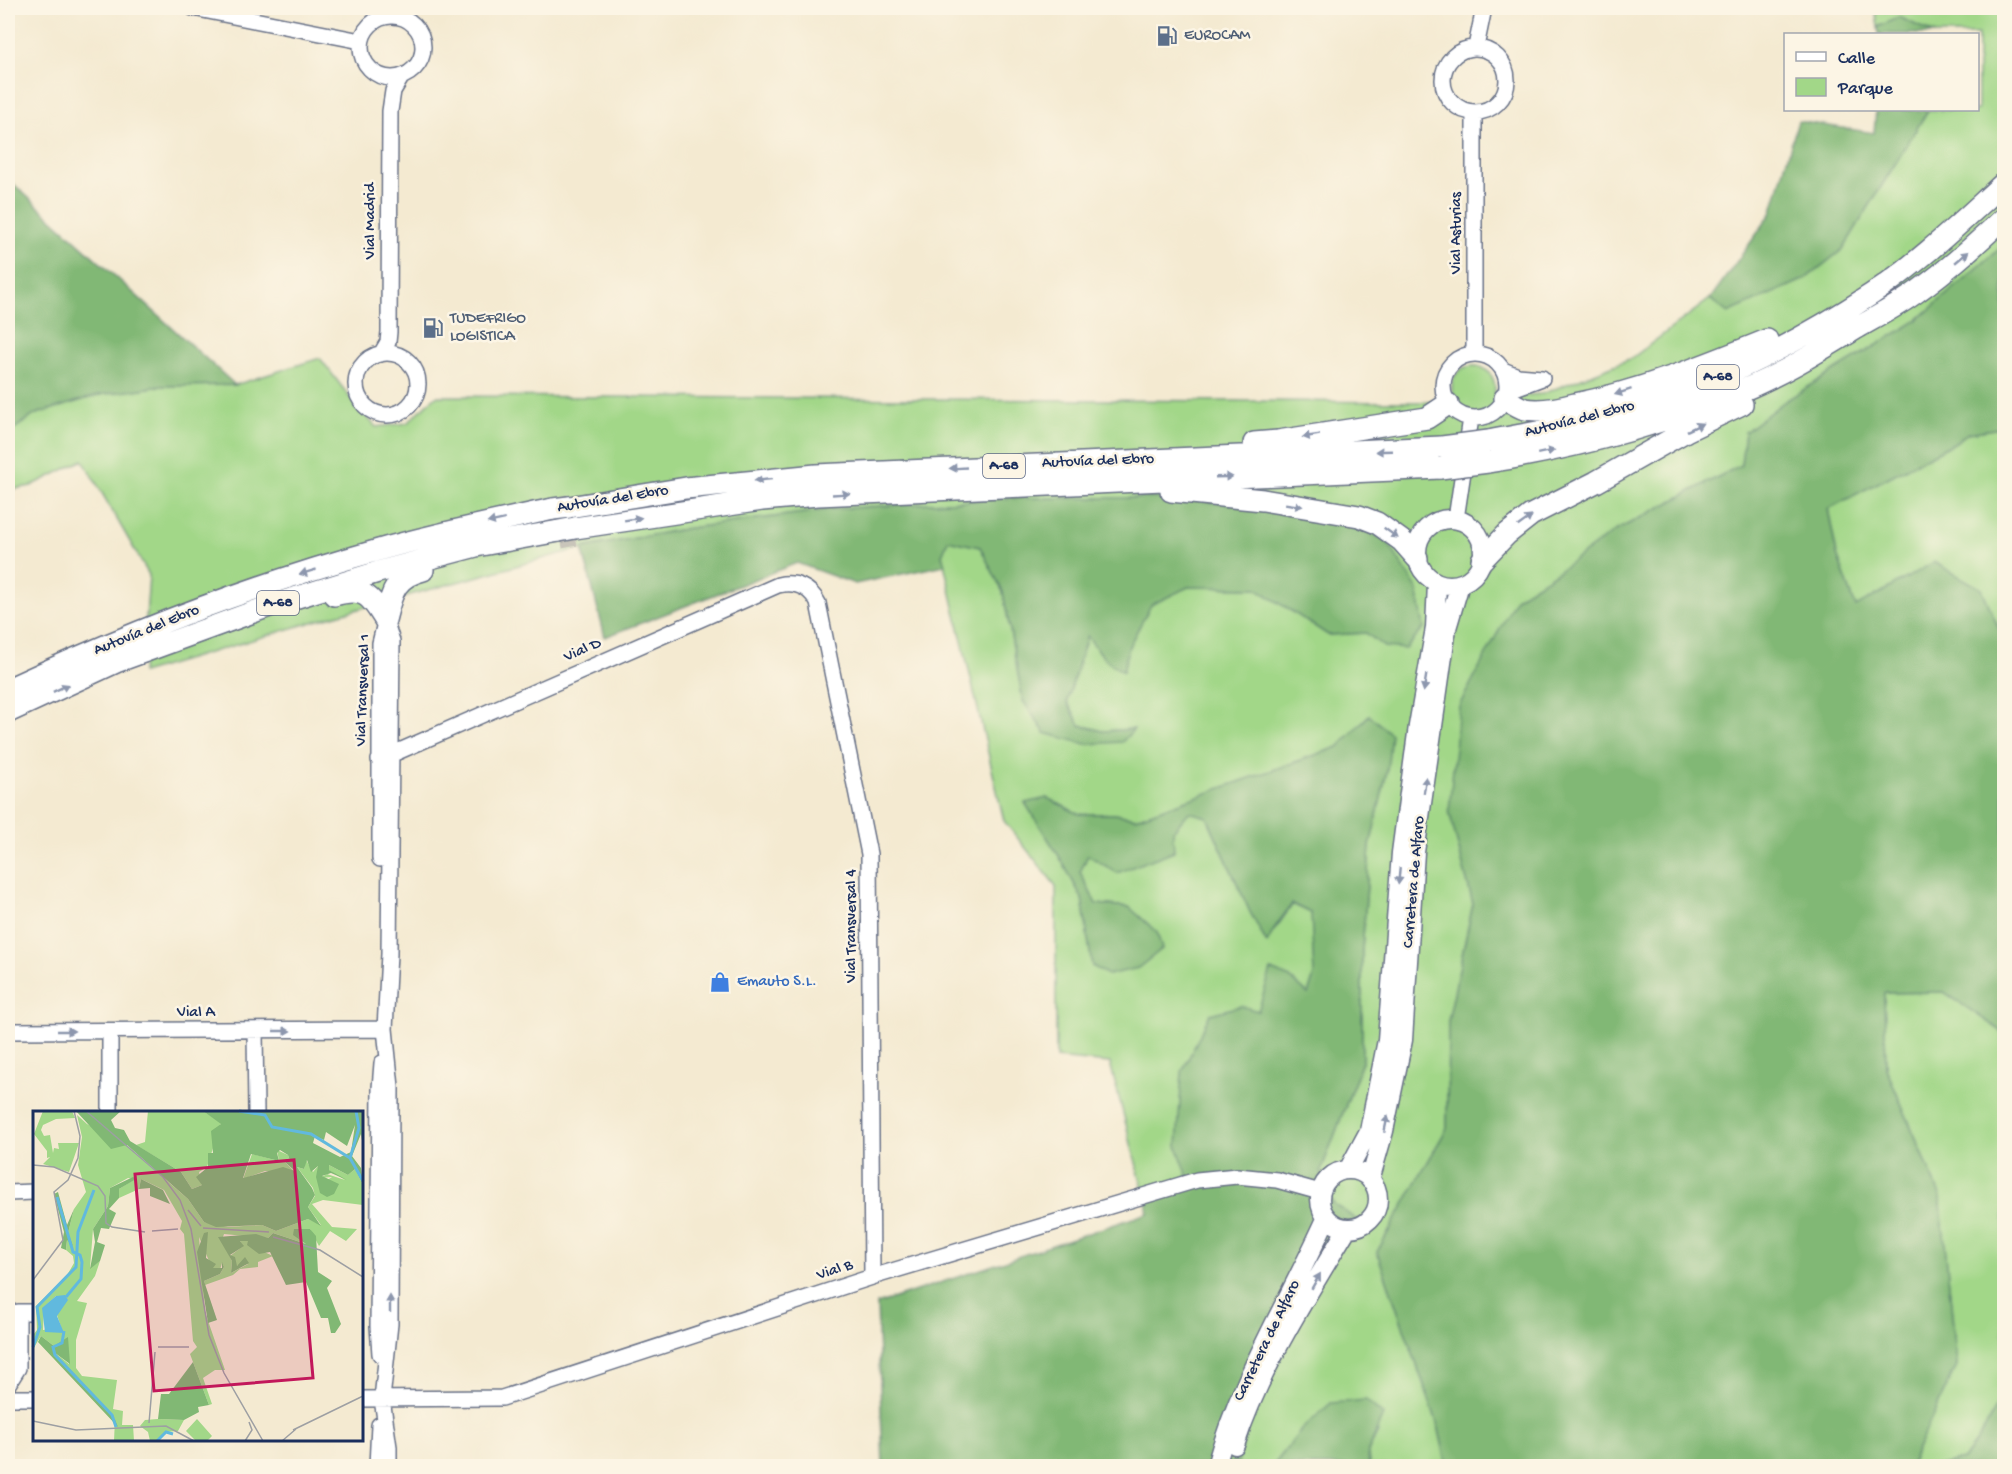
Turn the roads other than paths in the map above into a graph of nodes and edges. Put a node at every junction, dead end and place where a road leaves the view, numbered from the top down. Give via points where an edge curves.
1 (193, 8) edge
2 (1484, 8) edge
3 (361, 41) junction
4 (1476, 48) junction
5 (376, 73) junction
6 (402, 76) junction
7 (390, 111) junction
8 (1474, 112) junction
9 (2004, 183) edge
10 (2004, 218) edge
11 (1923, 255) junction
12 (1917, 293) junction
13 (389, 332) junction
14 (1474, 353) junction
15 (381, 354) junction
16 (401, 357) junction
17 (1503, 370) junction
18 (1506, 394) junction
19 (1448, 404) junction
20 (1471, 418) junction
21 (1488, 451) junction
22 (1059, 463) junction
23 (1069, 484) junction
24 (1456, 519) junction
25 (567, 530) junction
26 (1417, 558) junction
27 (1482, 560) junction
28 (1437, 583) junction
29 (1460, 584) junction
30 (802, 586) joint
31 (171, 620) junction
32 (385, 620) junction
33 (146, 651) junction
34 (8, 678) edge
35 (8, 689) edge
36 (8, 712) edge
37 (386, 757) junction
38 (385, 1029) junction
39 (8, 1030) edge
40 (110, 1030) junction
41 (255, 1031) junction
42 (110, 1111) edge
43 (256, 1111) edge
44 (1348, 1170) junction
45 (1370, 1180) junction
46 (8, 1192) edge
47 (33, 1192) edge
48 (1320, 1192) junction
49 (1326, 1218) junction
50 (1347, 1228) junction
51 (872, 1277) junction
52 (33, 1312) edge
53 (8, 1384) edge
54 (8, 1398) edge
55 (33, 1398) edge
56 (363, 1399) edge
57 (382, 1399) junction
58 (377, 1467) edge
59 (389, 1467) edge
60 (1216, 1467) edge
61 (1229, 1467) edge

1 - 3 street
2 - 4 street
3 - 5 street via 364,62
3 - 6 street via 374,21 385,16 409,21 417,29 423,51 419,64
4 - 8 street via 1453,56 1443,79 1452,102
4 - 8 street via 1498,57 1507,80 1505,93 1497,103
5 - 6 street via 392,78
5 - 7 street, Vial Madrid
6 - 7 street, Vial Madrid via 393,91
7 - 13 street, Vial Madrid
8 - 14 street, Vial Asturias
9 - 11 highway, Autovía del Ebro / A-68
12 -> 10 highway, Autovía del Ebro / A-68
11 -> 18 highway via 1820,316 1679,374 1602,399 1557,408 1524,409
11 - 21 highway, Autovía del Ebro / A-68 via 1874,293 1822,325 1731,372 1666,398
21 -> 12 highway, Autovía del Ebro / A-68 via 1543,453 1670,419 1787,369
27 -> 12 highway via 1531,516 1686,431 1778,386 1879,326
13 - 15 street, Vial Madrid
13 - 16 street, Vial Madrid
14 - 17 street via 1486,355
14 - 19 street via 1458,358 1445,373 1444,395
15 - 16 street
15 - 16 street via 367,361 356,382 364,405 385,416 408,408 418,387 411,364
17 - 18 street
17 - 18 street via 1542,378
18 - 20 street via 1493,413
19 - 20 street
19 -> 22 highway via 1426,418 1404,422 1278,441 1151,450
20 - 24 street
21 -> 22 highway, Autovía del Ebro / A-68, bridge via 1442,447
23 -> 21 highway, Autovía del Ebro / A-68, bridge via 1440,468
22 -> 31 highway, Autovía del Ebro / A-68 via 816,475 686,488 561,508 375,551
25 -> 23 highway, Autovía del Ebro / A-68 via 773,499
23 -> 26 highway via 1100,490 1209,494 1359,516 1402,541
24 - 26 main road via 1432,523 1423,531
24 - 27 main road via 1477,532
25 - 32 highway via 527,545 414,572 400,579
25 - 33 highway, Autovía del Ebro / A-68 via 476,546 378,572
26 - 28 main road via 1421,569
27 - 29 main road via 1468,581
28 - 29 main road
28 -> 44 main road, Carretera de Alfaro via 1401,853 1387,1040 1369,1131
45 -> 29 main road, Carretera de Alfaro via 1403,1040 1415,852 1447,628
30 - 37 street, Vial D via 778,585
30 - 51 street, Vial Transversal 4 via 818,603 869,854
31 - 34 highway via 127,628
31 - 35 highway, Autovía del Ebro / A-68
32 - 33 highway via 368,595 347,592 178,649
32 - 37 street, Vial Transversal 1 via 392,641
36 -> 33 highway, Autovía del Ebro / A-68
37 - 38 street, Vial Transversal 1 via 389,954
41 -> 38 street, Vial A
38 - 57 street, Vial Transversal 1 via 392,1087 390,1324
39 -> 40 street, Vial A
40 - 41 street, Vial A
40 - 42 street
41 - 43 street
44 - 45 main road
44 - 48 main road via 1330,1177
45 - 50 main road via 1377,1196 1374,1212 1363,1225
46 - 47 street
48 - 49 main road via 1320,1206
48 - 51 street, Vial B via 1277,1180 1238,1176 1197,1180
49 - 50 main road
49 - 60 main road, Carretera de Alfaro via 1248,1374
61 -> 50 main road, Carretera de Alfaro via 1242,1423 1282,1339
51 - 57 street, Vial B via 502,1398
52 - 53 street via 18,1312 18,1368
54 - 55 street
56 - 57 street, Vial B
57 - 58 street, Vial Transversal 1
57 - 59 street, Vial Transversal 1

